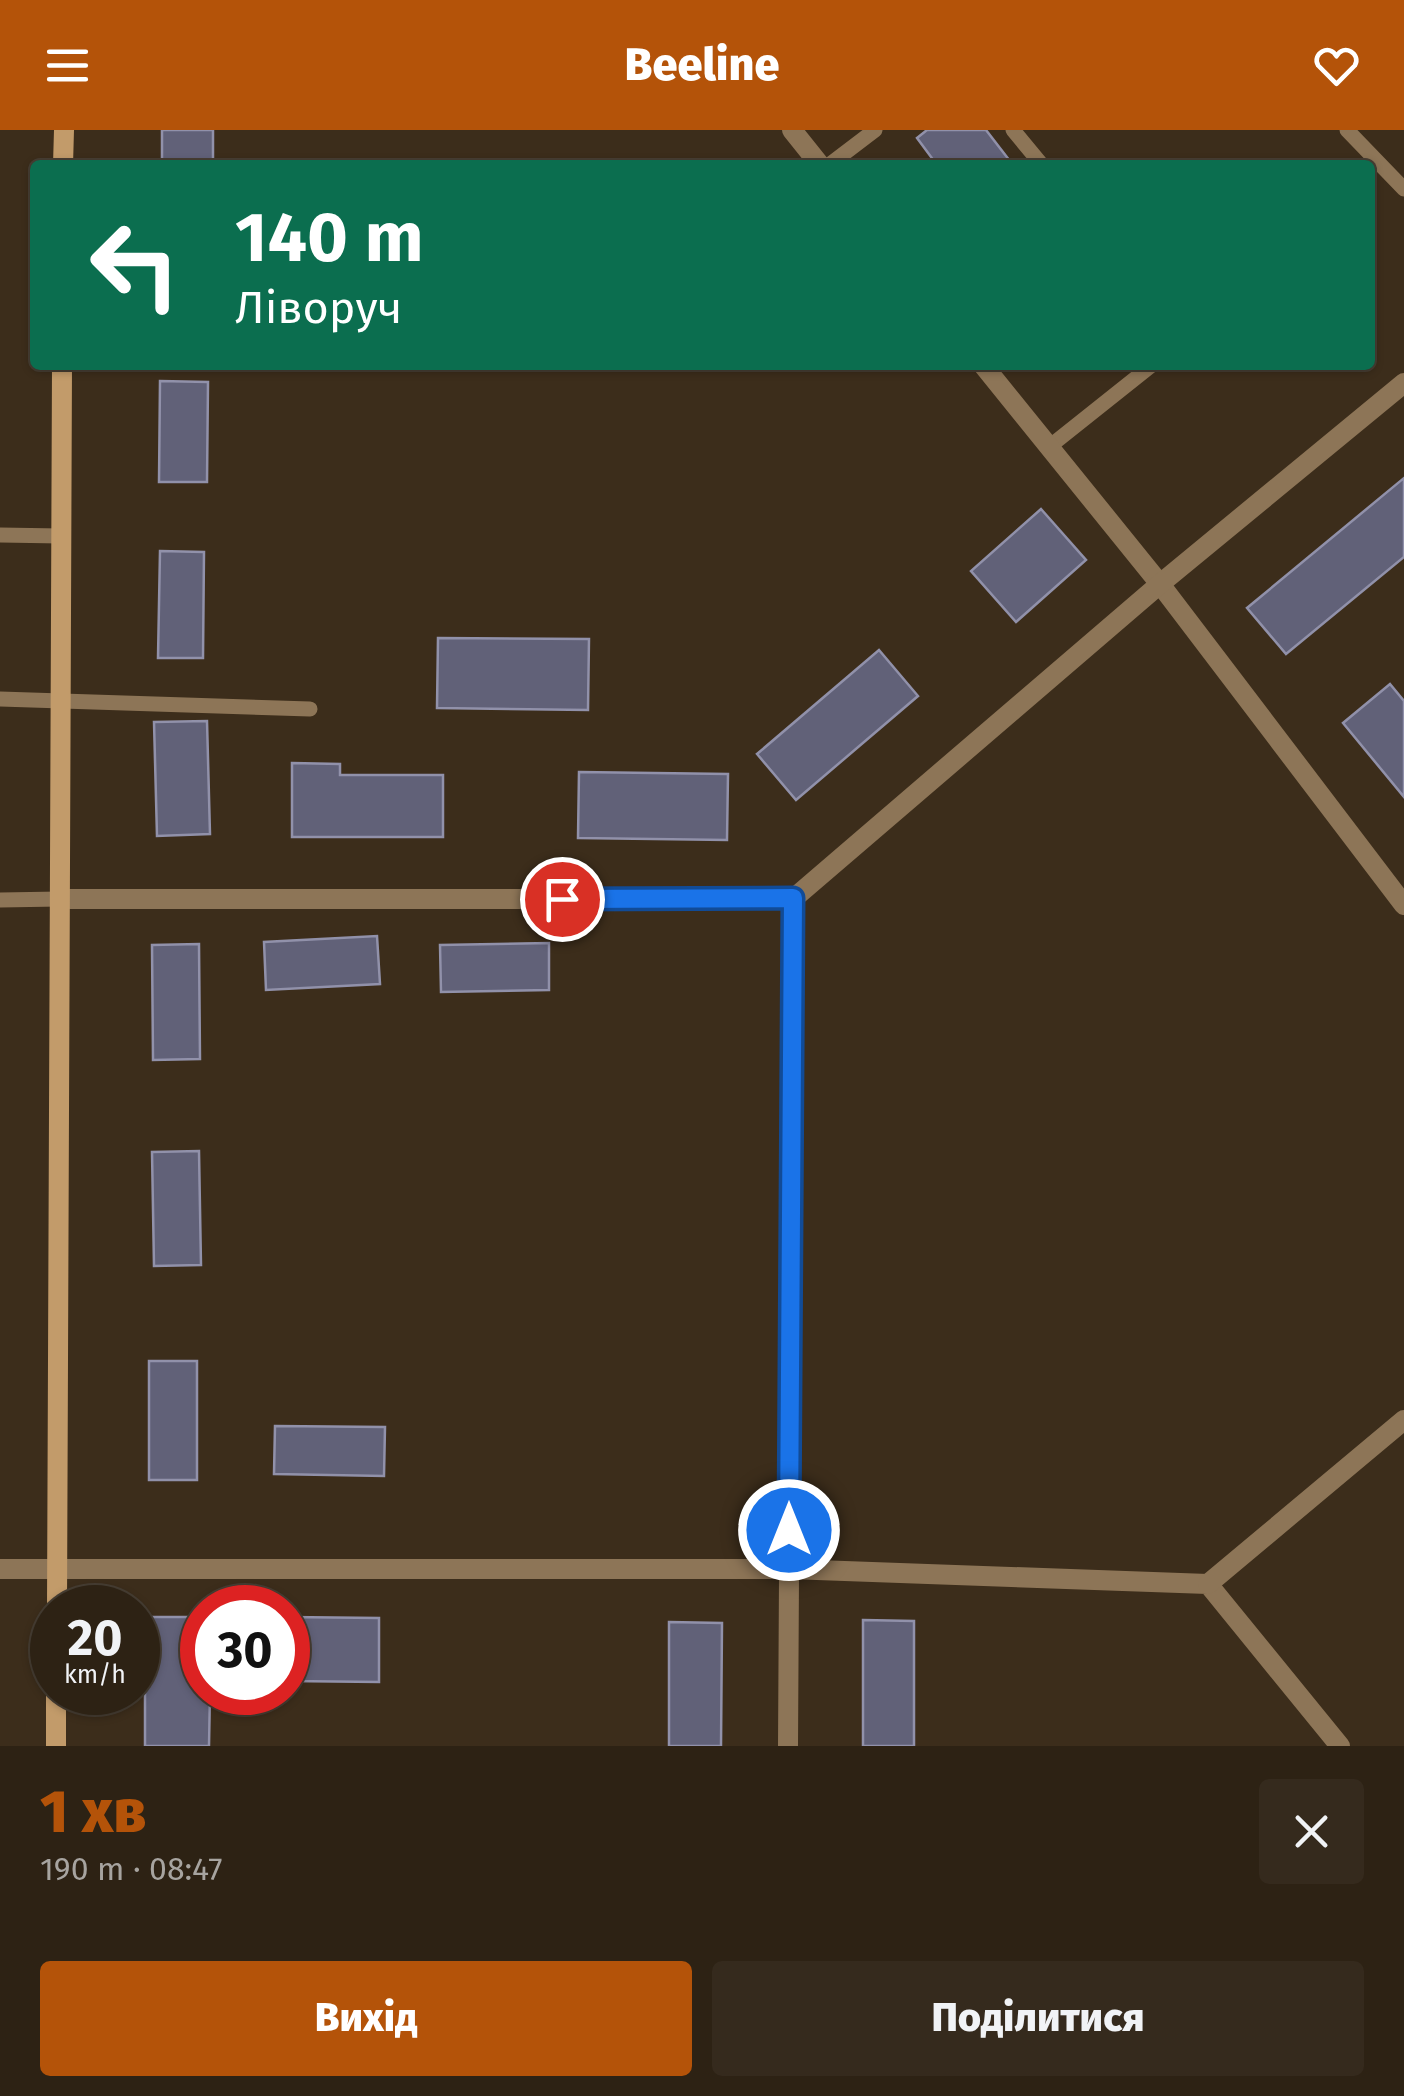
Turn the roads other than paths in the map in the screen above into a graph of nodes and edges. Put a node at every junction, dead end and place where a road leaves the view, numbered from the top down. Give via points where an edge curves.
1 (64, 130) edge
2 (792, 130) edge
3 (876, 130) edge
4 (1013, 130) edge
5 (1347, 130) edge
6 (63, 160) edge
7 (816, 160) edge
8 (836, 160) edge
9 (1038, 160) edge
10 (1404, 189) edge
11 (62, 370) edge
12 (987, 370) edge
13 (1146, 370) edge
14 (1404, 383) edge
15 (1049, 447) junction
16 (0, 535) edge
17 (61, 536) junction
18 (1160, 584) junction
19 (0, 699) edge
20 (61, 699) junction
21 (310, 708) dead end
22 (793, 898) junction
23 (0, 900) edge
24 (60, 900) junction
25 (1404, 905) edge
26 (1404, 1420) edge
27 (0, 1569) edge
28 (58, 1569) junction
29 (789, 1570) junction
30 (1208, 1584) junction
31 (58, 1585) edge
32 (56, 1715) edge
33 (56, 1746) edge
34 (788, 1746) edge
35 (1340, 1746) edge

1 - 6 street
2 - 7 street
3 - 8 lane
4 - 9 lane
5 - 10 lane
11 - 17 street
12 - 15 street
13 - 15 lane
14 - 18 street
15 - 18 street
16 - 17 lane
17 - 20 street
18 - 22 street
18 - 25 street
19 - 20 lane
20 - 21 lane
20 - 24 street
22 - 24 street
22 - 29 street
23 - 24 lane
24 - 28 street
26 - 30 street
27 - 28 street
28 - 29 street
28 - 31 street
29 - 30 street
29 - 34 street
30 - 35 street
32 - 33 street

